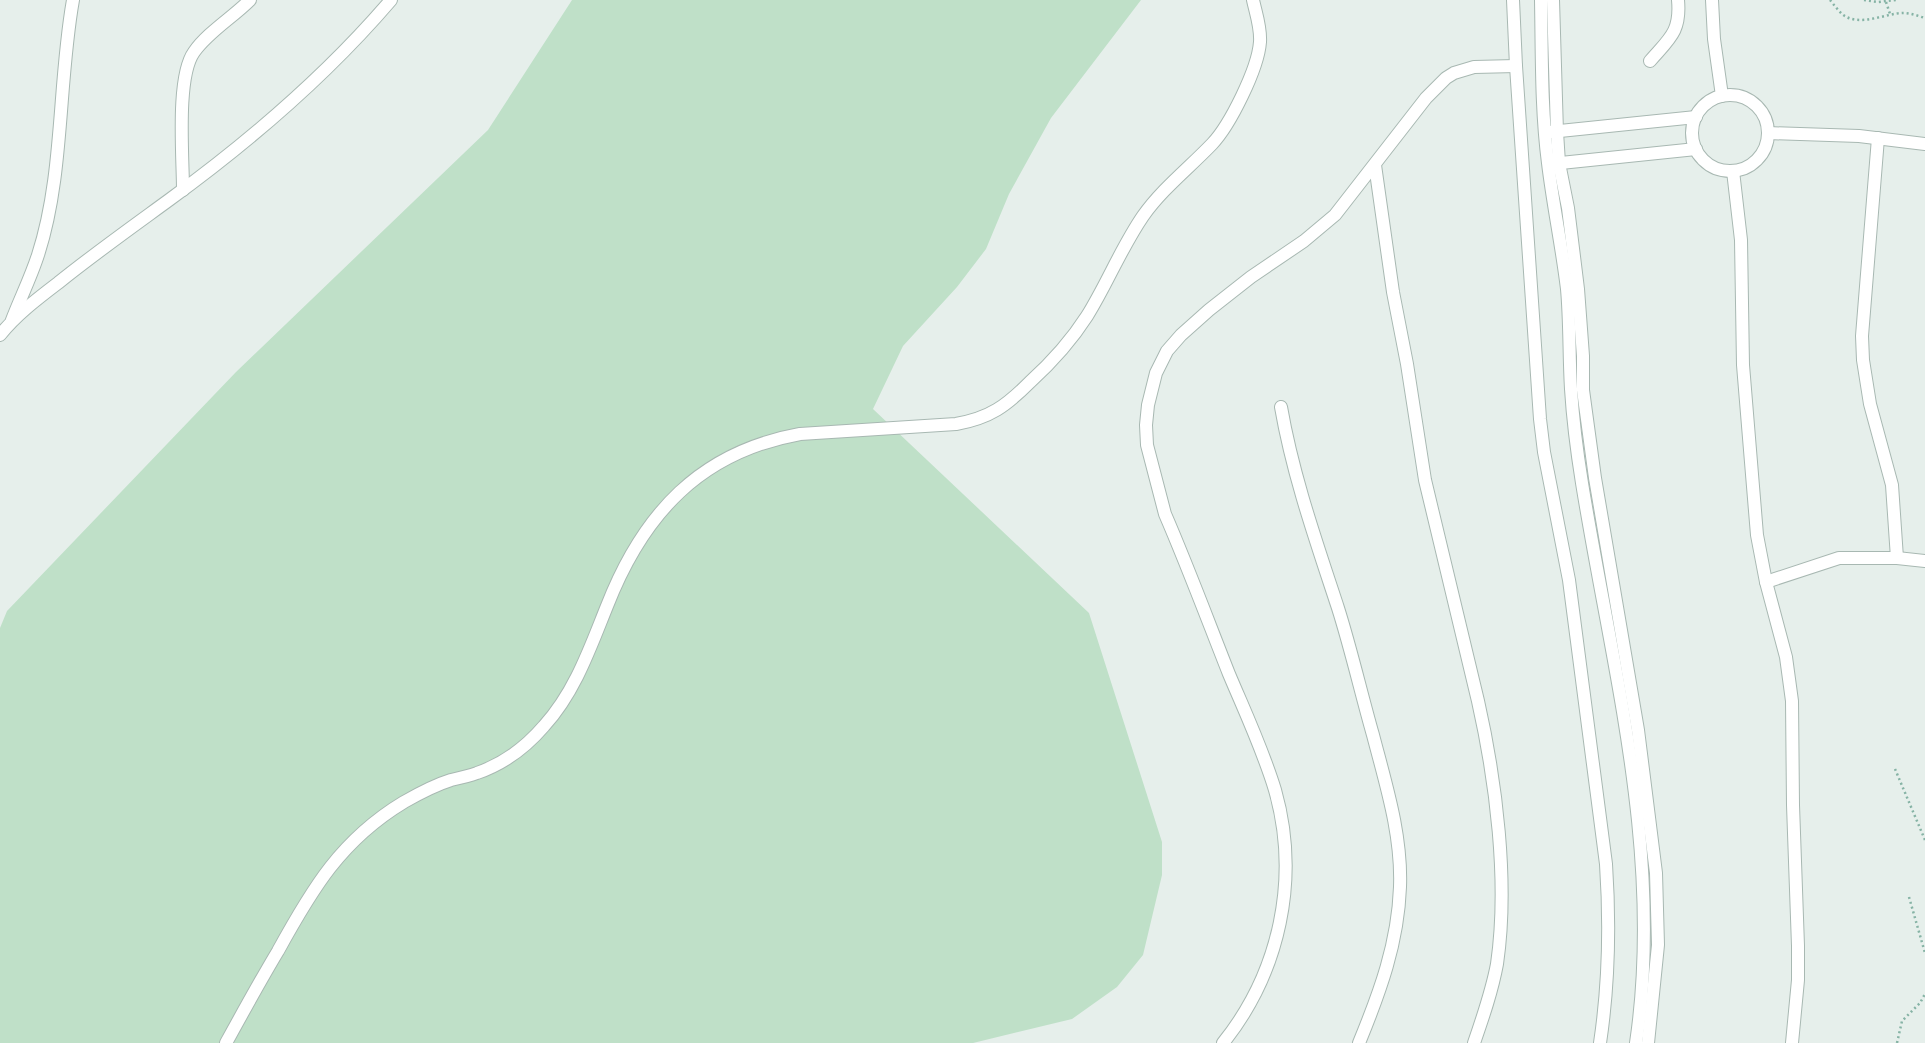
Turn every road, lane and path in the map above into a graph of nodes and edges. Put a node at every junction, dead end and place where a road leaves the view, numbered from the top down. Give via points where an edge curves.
1 (73, 0) edge
2 (250, 0) edge
3 (391, 0) edge
4 (1253, 0) edge
5 (1513, 0) edge
6 (1541, 0) edge
7 (1552, 0) edge
8 (1678, 0) edge
9 (1712, 0) edge
10 (1830, 0) edge
11 (1864, 0) edge
12 (1896, 0) edge
13 (1886, 2) junction
14 (1890, 14) junction
15 (1925, 18) edge
16 (1650, 61) dead end
17 (1516, 66) junction
18 (1722, 96) junction
19 (1696, 117) junction
20 (1551, 132) junction
21 (1768, 133) junction
22 (1878, 138) junction
23 (1925, 144) edge
24 (1696, 149) junction
25 (1554, 164) junction
26 (1375, 165) junction
27 (1733, 171) junction
28 (182, 190) junction
29 (11, 321) junction
30 (0, 336) edge
31 (1281, 407) dead end
32 (1897, 558) junction
33 (1925, 561) edge
34 (1766, 582) junction
35 (1895, 769) dead end
36 (1925, 840) edge
37 (1909, 897) dead end
38 (1925, 953) edge
39 (1925, 994) edge
40 (226, 1043) edge
41 (1222, 1043) edge
42 (1359, 1043) edge
43 (1474, 1043) edge
44 (1600, 1043) edge
45 (1636, 1043) edge
46 (1648, 1043) edge
47 (1792, 1043) edge
48 (1897, 1043) edge

1 - 29 street via 50,200 38,255
2 - 28 street via 201,42 187,65 182,91
3 - 28 street via 333,63 302,92 248,139
4 - 40 street via 1259,28 1258,55 1227,124 1212,144 1151,205 1116,259 1087,315 1045,369 1014,399 987,416 972,421 777,438 734,454 695,479 663,509 632,552 572,688 544,726 522,748 500,763 475,774 449,780 404,802 383,816 346,848 311,892
5 - 17 street
6 - 20 street
7 - 20 street
8 - 16 street via 1679,15 1675,31
9 - 18 street via 1714,39
10 - 14 path via 1843,15 1854,20
11 - 13 path
12 - 13 path
13 - 14 path
14 - 15 path via 1905,13
17 - 26 street via 1474,67 1446,78 1426,98
17 - 44 street via 1540,419 1569,580 1606,864 1608,965
18 - 19 street via 1706,104
18 - 21 street via 1738,96 1754,104 1764,117
19 - 20 street
19 - 24 street via 1692,133
20 - 25 street
21 - 22 street
21 - 27 street via 1764,149 1755,162
22 - 23 street
22 - 32 street via 1862,342 1870,404 1892,484
24 - 25 street
24 - 27 street via 1711,166
25 - 45 street via 1567,291 1571,388 1578,453 1615,665 1644,874 1645,947
25 - 46 street via 1574,248 1582,323 1583,390 1613,590 1627,659 1656,873 1658,945
26 - 41 street via 1325,224 1230,293 1174,342 1156,373 1148,404 1147,445 1166,514 1266,765 1279,807 1285,839 1285,889 1277,940 1257,992
26 - 43 street via 1393,292 1426,480 1478,701 1492,782 1500,873 1500,936 1490,994
27 - 34 street via 1743,262 1742,336 1757,535
28 - 29 street via 76,268
29 - 30 street
31 - 42 street via 1300,493 1348,641 1395,821 1399,853 1400,886 1392,952
32 - 33 street
32 - 34 street via 1839,558
34 - 47 street via 1786,657 1793,716 1798,946
35 - 36 path
37 - 38 path
39 - 48 path via 1920,1003 1902,1021

